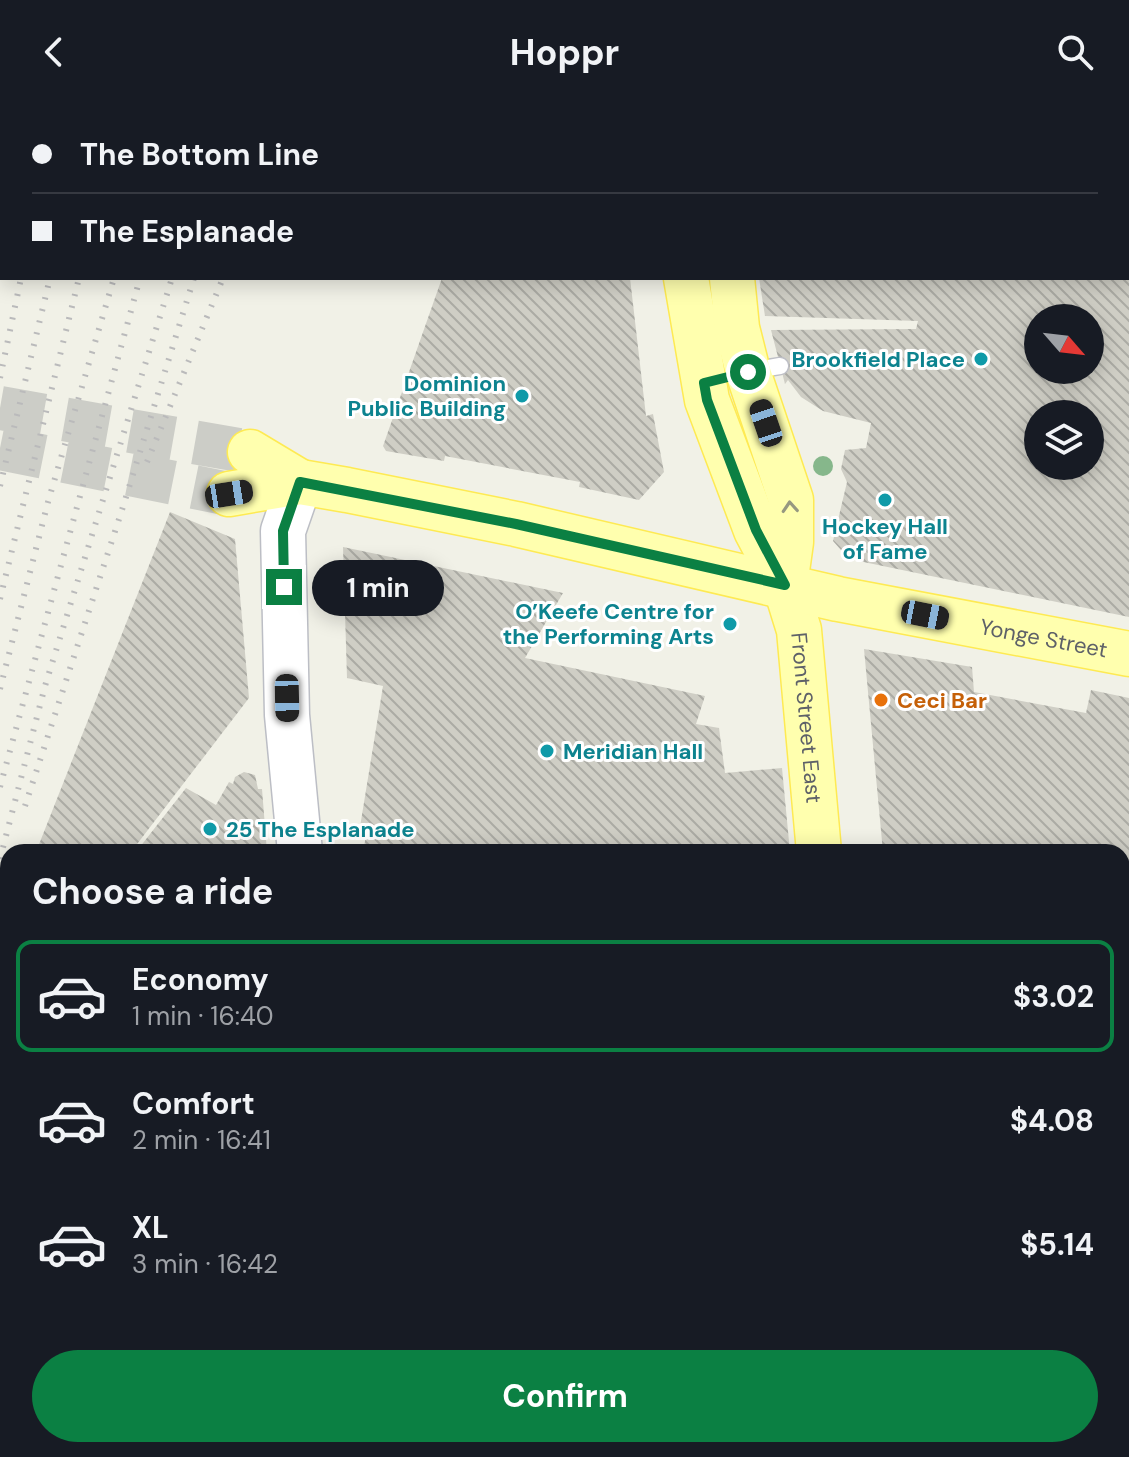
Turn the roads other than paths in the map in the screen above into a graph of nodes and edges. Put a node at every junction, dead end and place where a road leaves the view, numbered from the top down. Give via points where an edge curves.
1 (686, 280) edge
2 (732, 280) edge
3 (764, 369) junction
4 (704, 383) junction
5 (250, 452) tunnel mouth
6 (300, 482) junction
7 (229, 494) tunnel mouth
8 (785, 585) junction
9 (1129, 654) edge
10 (299, 844) edge
11 (818, 844) edge

1 - 4 main road
2 - 3 main road via 737,328
3 - 4 main road
8 -> 3 main road via 791,500
4 - 8 main road via 756,530
5 - 6 main road, Yonge Street
6 - 7 main road, Yonge Street
6 - 8 main road, Yonge Street
6 - 10 street via 283,531 287,715
8 - 9 main road, Yonge Street
8 - 11 main road, Front Street East via 799,630

